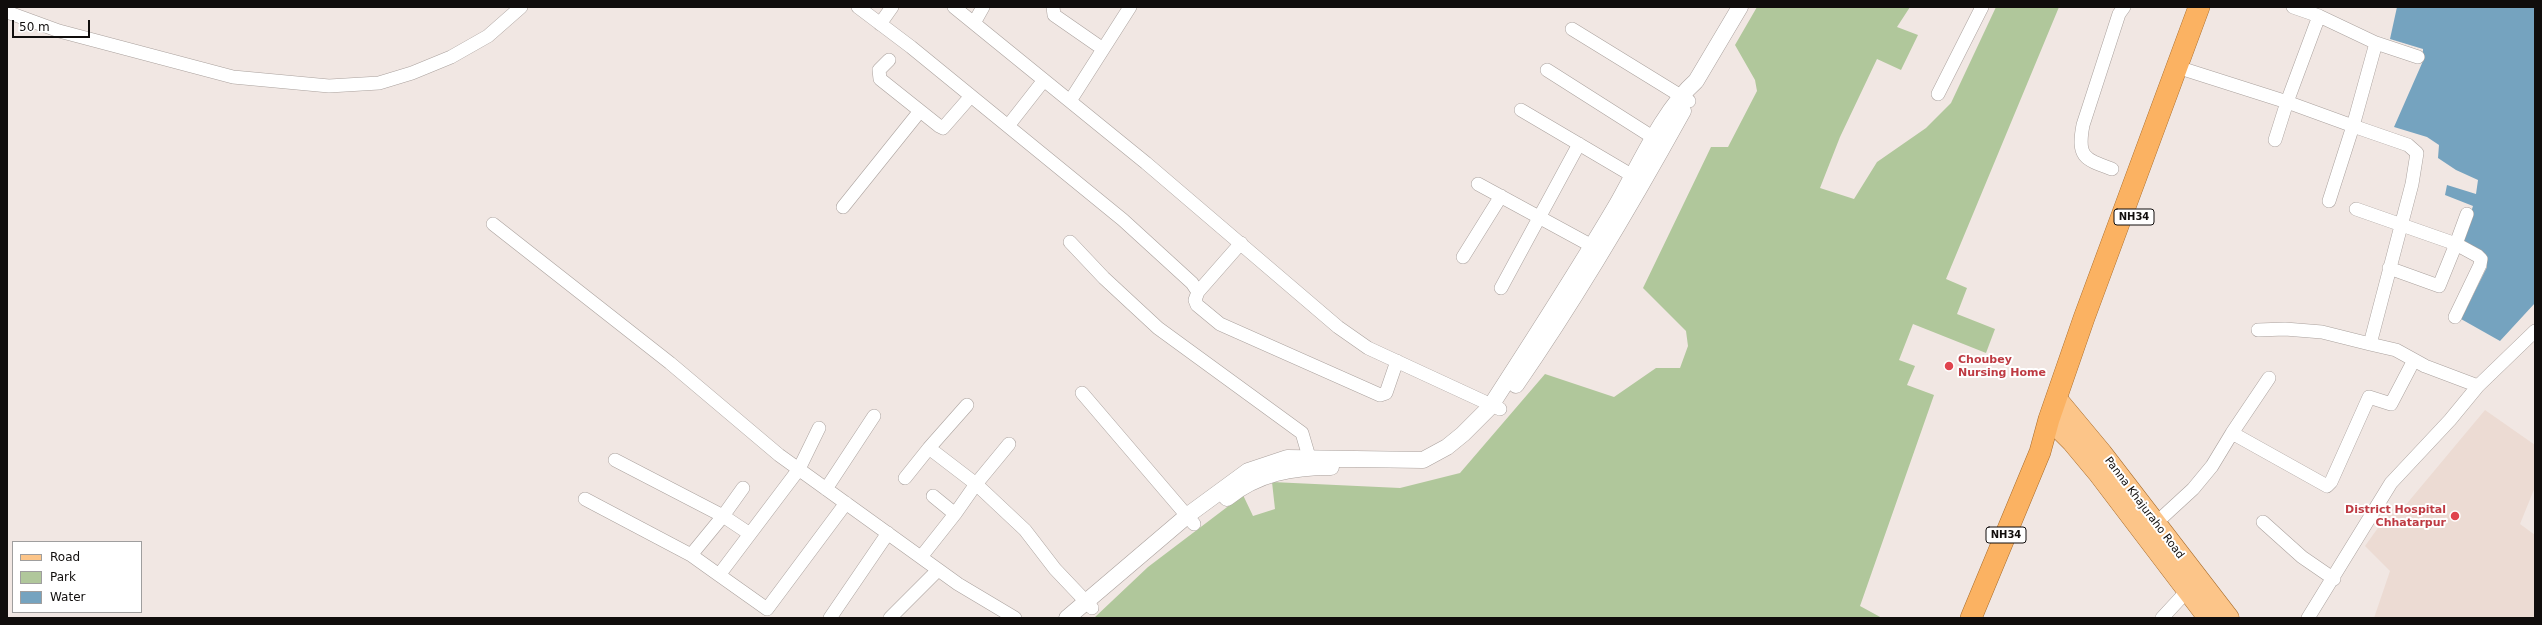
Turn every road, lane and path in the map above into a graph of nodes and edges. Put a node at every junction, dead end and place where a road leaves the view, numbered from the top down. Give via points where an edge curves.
1 (521, 7) edge
2 (858, 7) edge
3 (892, 7) edge
4 (954, 7) edge
5 (983, 7) edge
6 (1053, 7) edge
7 (1130, 7) edge
8 (1740, 7) edge
9 (1982, 7) edge
10 (2124, 7) edge
11 (2201, 7) edge
12 (2293, 7) edge
13 (7, 12) edge
14 (2319, 16) junction
15 (974, 23) junction
16 (880, 24) junction
17 (1572, 29) dead end
18 (2376, 43) junction
19 (1103, 49) junction
20 (2418, 57) dead end
21 (889, 60) dead end
22 (2182, 69) junction
23 (1547, 70) dead end
24 (1044, 80) junction
25 (1938, 94) dead end
26 (971, 96) junction
27 (1685, 99) junction
28 (1070, 101) junction
29 (2287, 102) junction
30 (1521, 110) dead end
31 (920, 112) junction
32 (1008, 126) junction
33 (2353, 126) junction
34 (1654, 138) junction
35 (2275, 140) dead end
36 (1579, 144) junction
37 (2112, 169) dead end
38 (1633, 176) junction
39 (1478, 184) dead end
40 (1500, 196) junction
41 (2329, 200) dead end
42 (843, 207) dead end
43 (2356, 209) dead end
44 (2467, 214) dead end
45 (1540, 217) junction
46 (493, 224) dead end
47 (2400, 226) junction
48 (1070, 242) dead end
49 (1241, 243) junction
50 (2456, 244) junction
51 (1592, 246) junction
52 (1463, 257) dead end
53 (2389, 268) junction
54 (1502, 288) dead end
55 (1198, 292) junction
56 (2454, 317) dead end
57 (2258, 330) dead end
58 (2535, 332) edge
59 (2531, 342) edge
60 (2370, 344) junction
61 (2414, 360) junction
62 (1397, 362) junction
63 (2269, 378) dead end
64 (2478, 386) junction
65 (1082, 393) dead end
66 (966, 405) dead end
67 (1495, 408) junction
68 (2058, 414) junction
69 (874, 416) dead end
70 (819, 428) dead end
71 (2232, 433) junction
72 (1009, 444) dead end
73 (929, 448) junction
74 (614, 460) dead end
75 (1311, 462) junction
76 (799, 469) junction
77 (905, 478) dead end
78 (976, 484) junction
79 (743, 488) dead end
80 (826, 489) junction
81 (933, 496) dead end
82 (585, 499) dead end
83 (846, 503) junction
84 (955, 514) junction
85 (723, 516) junction
86 (1191, 520) junction
87 (2263, 522) dead end
88 (2156, 523) junction
89 (888, 533) junction
90 (750, 534) junction
91 (691, 555) junction
92 (921, 557) junction
93 (938, 570) junction
94 (719, 575) junction
95 (2334, 579) junction
96 (2187, 591) junction
97 (1086, 609) edge
98 (830, 618) edge
99 (890, 618) edge
100 (1015, 618) edge
101 (1067, 618) edge
102 (1972, 618) edge
103 (2162, 618) edge
104 (2208, 618) edge
105 (2229, 618) edge
106 (2308, 618) edge

1 - 13 street via 488,36 451,57 379,83 329,86 233,77 59,31
2 - 16 street
3 - 16 street
4 - 15 street
5 - 15 street
6 - 19 street via 1054,15
7 - 19 street
8 - 27 street via 1696,81 1695,90
9 - 25 street
10 - 37 street via 2083,126 2080,142 2080,150 2085,157
11 - 22 highway, NH34
12 - 14 street
14 - 18 street
14 - 29 street
15 - 24 street
16 - 26 street
17 - 27 street
18 - 20 street
18 - 33 street
19 - 28 street
21 - 31 street via 879,70 880,78
22 - 29 street
22 - 68 highway, NH34
23 - 34 street
24 - 28 street
24 - 32 street
26 - 31 street via 943,128
26 - 32 street
27 - 34 street
27 - 67 street via 1631,205 1544,345
28 - 49 street
29 - 33 street
29 - 35 street
30 - 36 street
31 - 42 street
32 - 55 street via 1123,220 1192,283
33 - 41 street
33 - 47 street via 2408,145 2417,153 2412,184
34 - 38 street
36 - 38 street
36 - 45 street
38 - 51 street
39 - 40 street
40 - 45 street
40 - 52 street
43 - 47 street
44 - 50 street
45 - 51 street
45 - 54 street
46 - 76 street via 670,363
47 - 50 street
47 - 53 street
48 - 75 street via 1158,328 1302,433
49 - 55 street
49 - 62 street via 1338,327 1368,348
50 - 53 street via 2439,286
50 - 56 street via 2474,253 2481,261
51 - 67 street
53 - 60 street
55 - 62 street via 1195,300 1197,305 1220,324 1380,395 1386,392
57 - 60 street via 2322,332
58 - 59 street
59 - 64 street
60 - 61 street via 2396,350
61 - 64 street
61 - 71 street via 2391,404 2369,397 2327,486
62 - 67 street
63 - 71 street
64 - 95 street via 2391,483 2356,538
65 - 86 street
66 - 73 street
67 - 75 street via 1477,435 1454,454 1430,466 1396,469
68 - 88 main road, Panna Khajuraho Road
68 - 96 main road, Panna Khajuraho Road
68 - 102 highway, NH34
69 - 80 street
70 - 76 street
71 - 88 street via 2207,472
72 - 78 street
73 - 77 street
73 - 78 street
74 - 85 street
75 - 86 street via 1258,479
76 - 80 street
76 - 90 street
78 - 84 street
78 - 97 street via 1025,530
79 - 85 street
80 - 83 street
81 - 84 street
82 - 91 street
83 - 89 street
83 - 94 street via 766,609
84 - 92 street
85 - 90 street
85 - 91 street
86 - 97 street
87 - 95 street via 2302,557
88 - 105 main road, Panna Khajuraho Road
89 - 92 street
89 - 98 street
90 - 94 street
91 - 94 street
92 - 93 street
93 - 99 street
93 - 100 street
95 - 106 street
96 - 103 street
96 - 104 main road, Panna Khajuraho Road
97 - 101 street

